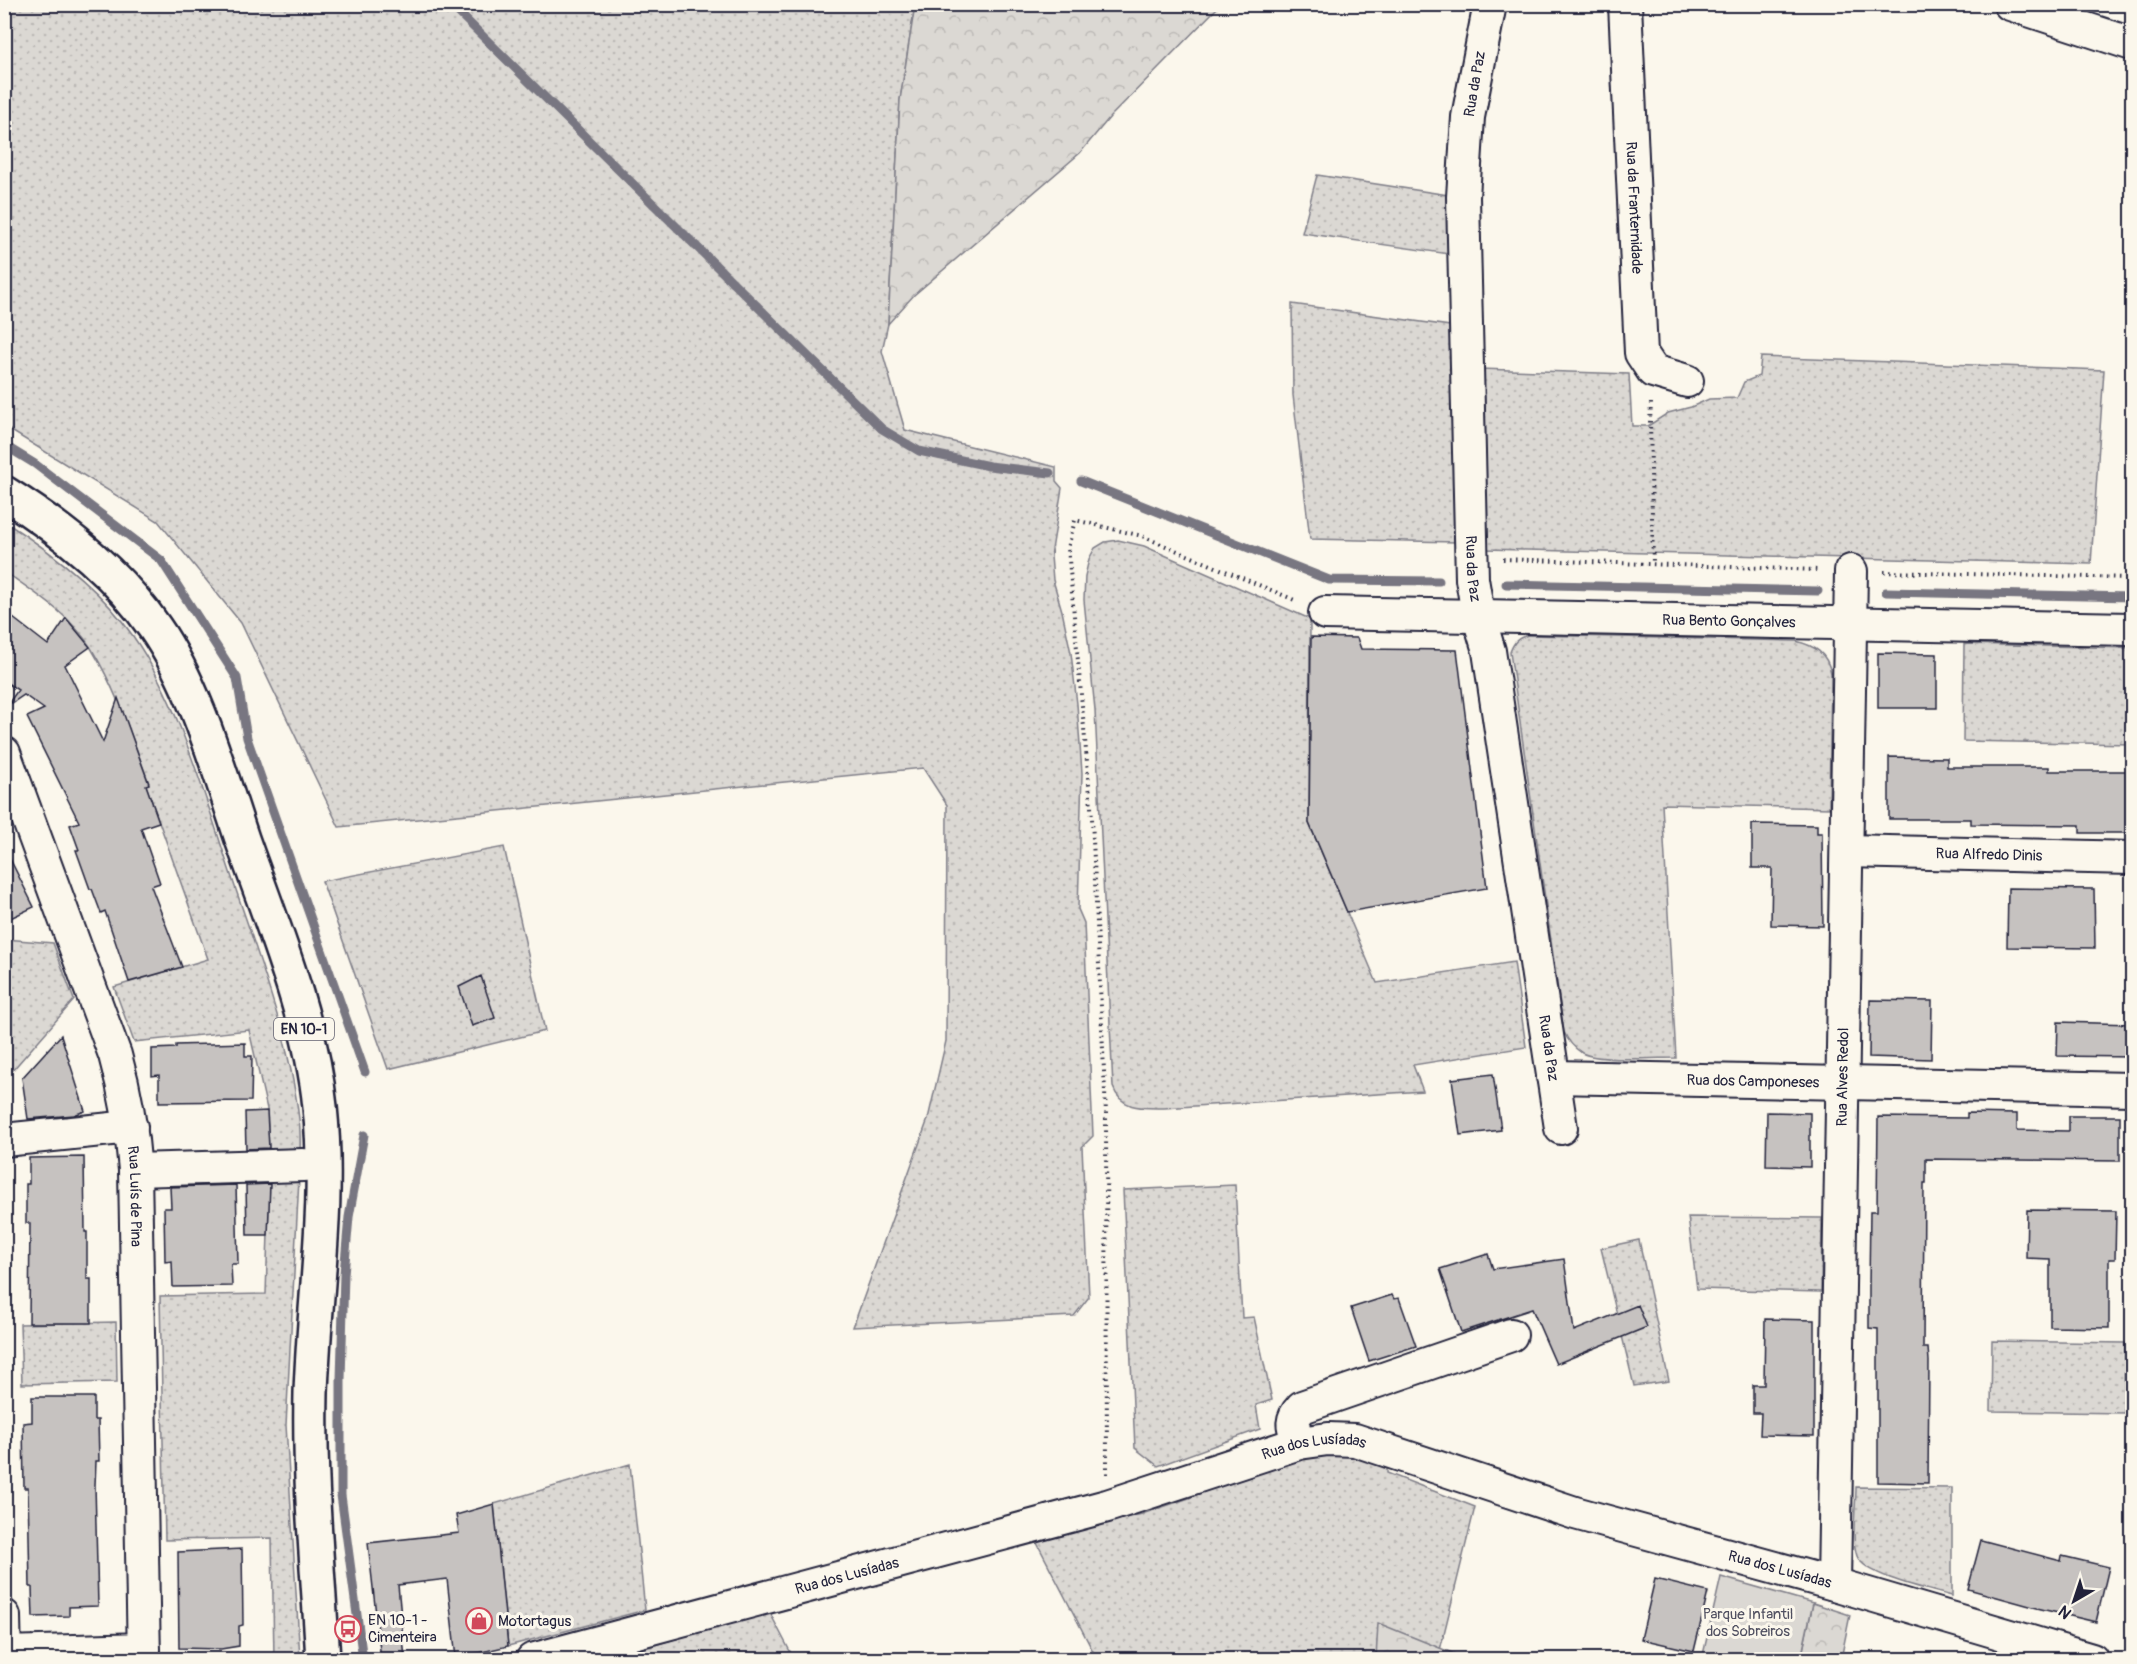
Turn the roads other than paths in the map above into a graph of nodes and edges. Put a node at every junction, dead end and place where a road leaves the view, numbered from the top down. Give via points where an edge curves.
1 (1491, 4) edge
2 (1625, 4) edge
3 (2010, 4) edge
4 (2133, 44) edge
5 (1687, 381) dead end
6 (4, 493) edge
7 (1851, 571) road end
8 (1325, 613) road end
9 (1478, 615) junction
10 (1851, 625) junction
11 (2133, 629) edge
12 (7, 766) edge
13 (1847, 851) junction
14 (2133, 858) edge
15 (1553, 1077) junction
16 (1842, 1083) junction
17 (2133, 1089) edge
18 (131, 1128) junction
19 (1561, 1128) dead end
20 (4, 1140) edge
21 (303, 1165) dead end
22 (135, 1170) junction
23 (1511, 1335) dead end
24 (1299, 1443) junction
25 (1834, 1584) junction
26 (4, 1616) edge
27 (5, 1653) edge
28 (144, 1654) edge
29 (5, 1659) edge
30 (323, 1659) edge
31 (532, 1659) edge
32 (2092, 1659) edge

1 - 9 street, Rua da Paz via 1468,117 1463,197 1472,579
2 - 5 street, Rua da Franternidade via 1641,353 1653,371
3 - 4 street
6 - 30 main road, EN 10-1 via 69,538 128,592 179,668 225,788 301,1015 319,1098 322,1166 311,1463
7 - 10 street, Rua Alves Redol
8 - 9 street, Rua Bento Gonçalves
9 - 10 street, Rua Bento Gonçalves
9 - 15 street, Rua da Paz via 1489,651
10 - 11 street, Rua Bento Gonçalves
10 - 13 street, Rua Alves Redol
12 - 18 street, Rua Luís de Pina via 115,1055
13 - 14 street, Rua Alfredo Dinis
13 - 16 street, Rua Alves Redol
15 - 16 street, Rua dos Camponeses
15 - 19 street, Rua da Paz
16 - 17 street, Rua dos Camponeses
16 - 25 street, Rua Alves Redol
18 - 20 street
18 - 22 street, Rua Luís de Pina
21 - 22 street
22 - 28 street, Rua Luís de Pina
23 - 24 street via 1302,1407 1293,1425
24 - 25 street, Rua dos Lusíadas via 1355,1440 1575,1513
24 - 31 street, Rua dos Lusíadas via 1107,1506
25 - 32 street, Rua dos Lusíadas
26 - 27 street
27 - 28 street
27 - 29 street

